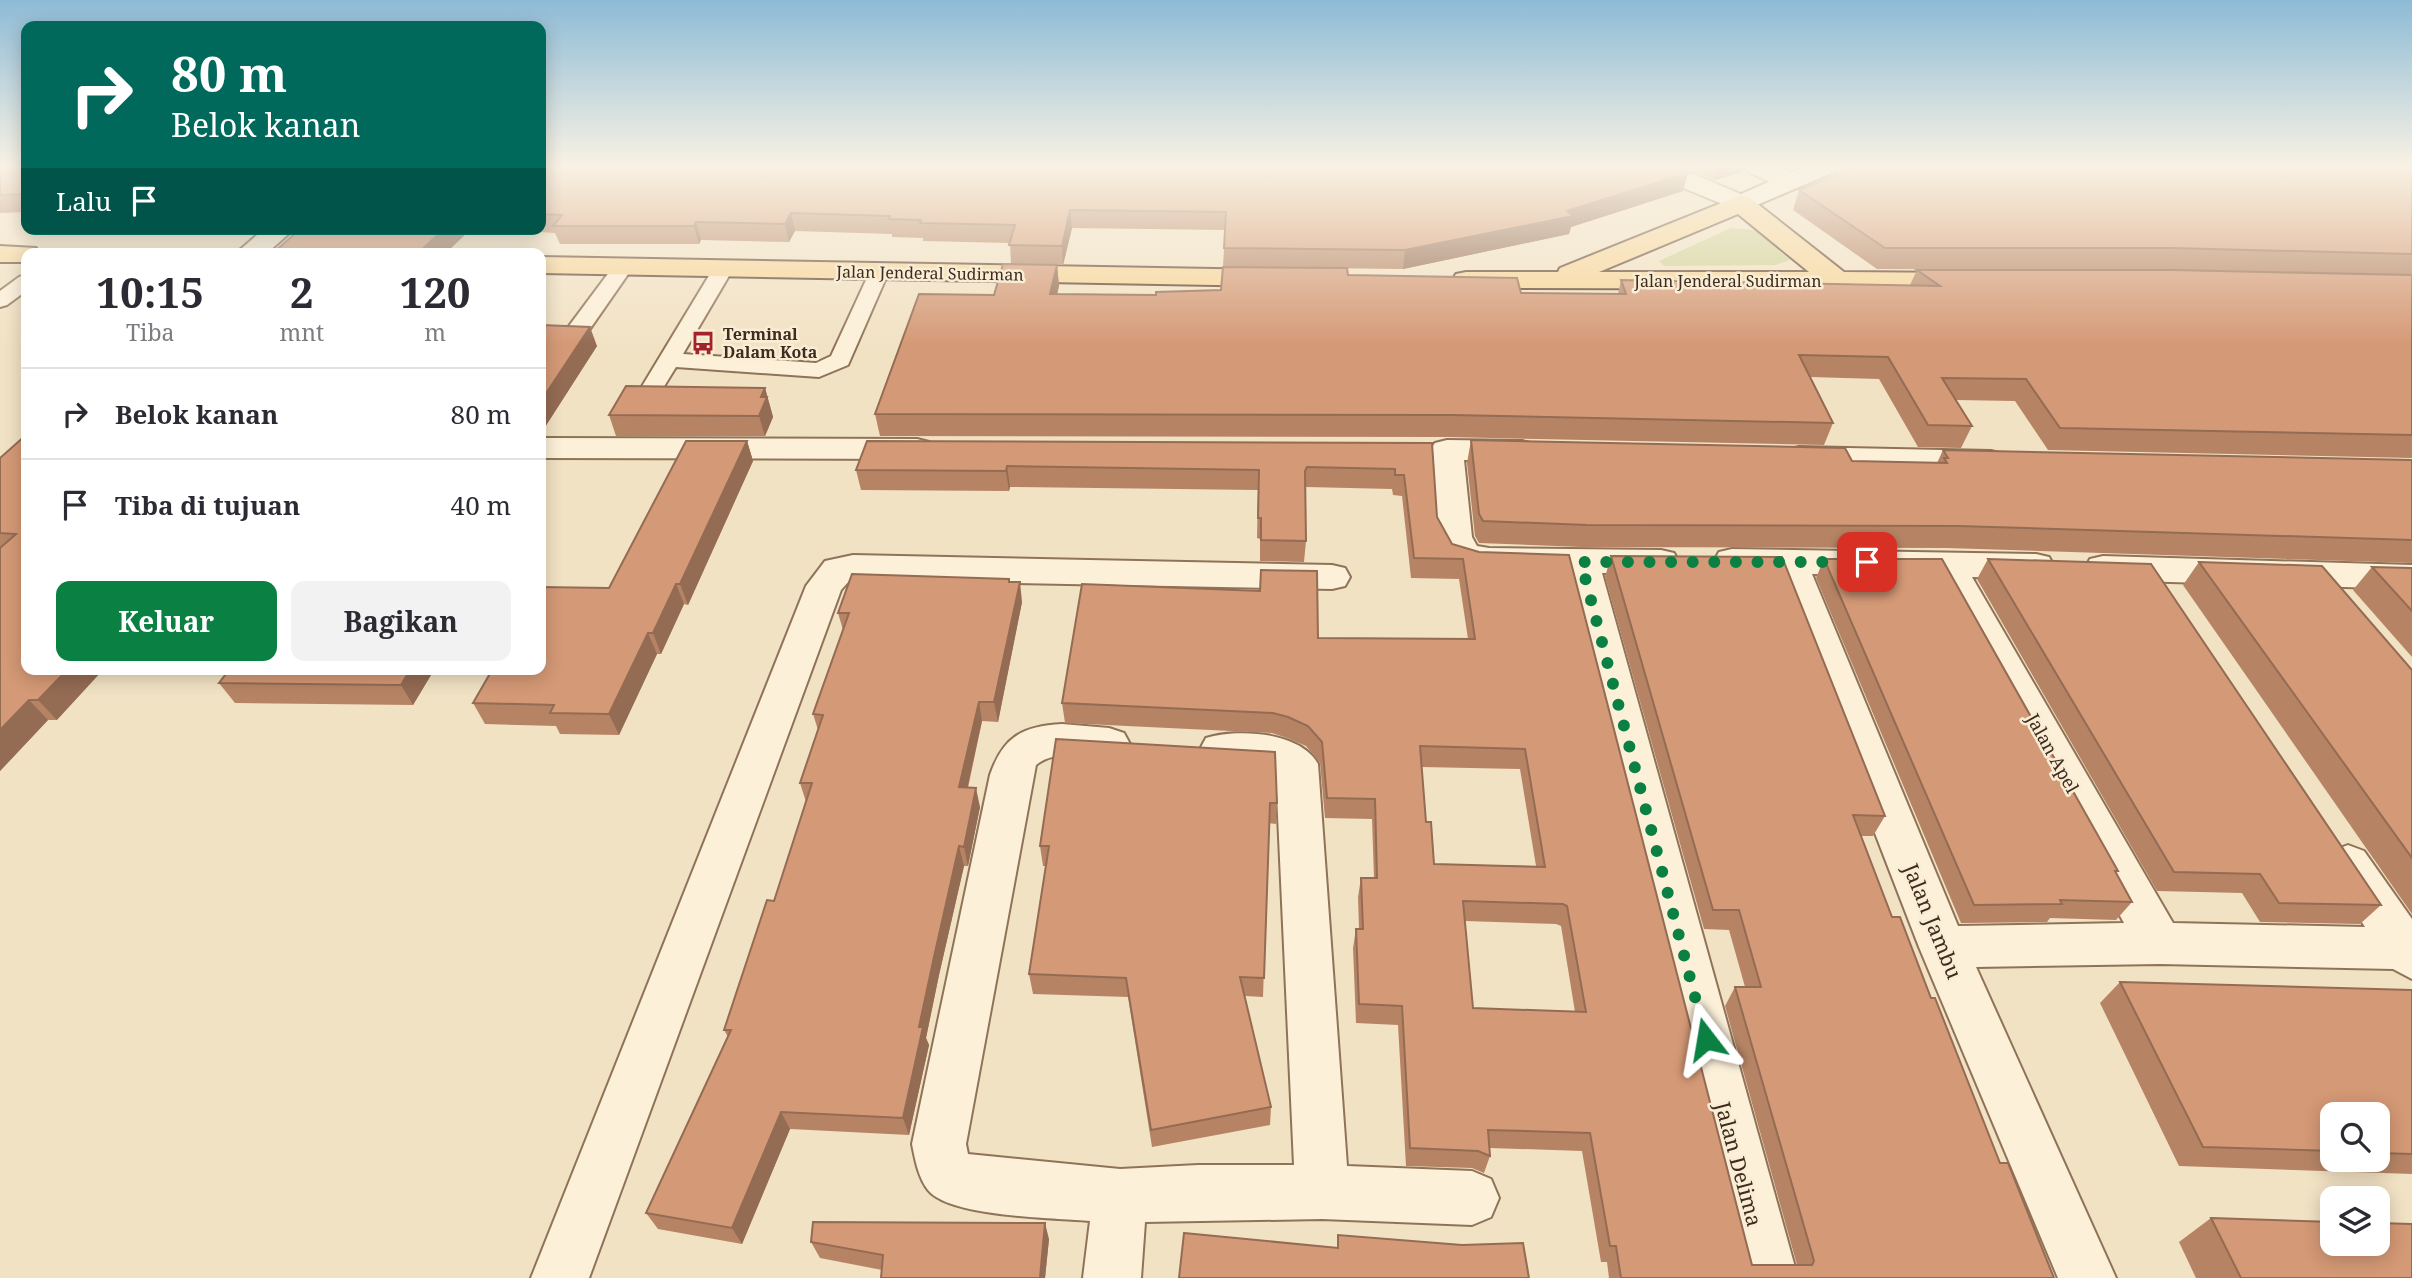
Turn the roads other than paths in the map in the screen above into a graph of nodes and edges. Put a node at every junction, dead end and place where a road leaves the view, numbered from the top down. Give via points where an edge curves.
1 (1685, 227) edge
2 (1770, 227) edge
3 (273, 235) edge
4 (257, 248) edge
5 (0, 254) edge
6 (21, 254) edge
7 (546, 265) edge
8 (623, 267) junction
9 (723, 269) junction
10 (879, 271) junction
11 (1303, 278) edge
12 (1443, 279) edge
13 (1555, 281) junction
14 (1838, 281) junction
15 (1985, 281) edge
16 (21, 285) edge
17 (0, 301) edge
18 (577, 331) edge
19 (669, 360) junction
20 (652, 388) edge
21 (546, 448) edge
22 (945, 449) edge
23 (1552, 452) edge
24 (1769, 456) edge
25 (2018, 462) edge
26 (1788, 561) junction
27 (1581, 562) junction
28 (1946, 563) junction
29 (2150, 569) junction
30 (2315, 574) junction
31 (1332, 577) dead end
32 (2412, 577) edge
33 (2173, 604) edge
34 (2342, 605) edge
35 (2328, 834) edge
36 (2160, 943) junction
37 (1943, 947) junction
38 (2409, 953) edge
39 (1322, 1192) junction
40 (1120, 1196) junction
41 (1472, 1198) dead end
42 (560, 1278) edge
43 (1112, 1278) edge
44 (1769, 1278) edge
45 (2087, 1278) edge

1 - 13 main road
2 - 14 main road
3 - 4 street
5 - 6 main road
7 - 8 main road, Jalan Jenderal Sudirman
8 - 9 main road, Jalan Jenderal Sudirman
8 - 18 lane
9 - 10 main road, Jalan Jenderal Sudirman
9 - 19 lane
10 - 11 main road, Jalan Jenderal Sudirman
10 - 19 lane via 839,360 832,366 820,370
12 - 13 main road, Jalan Jenderal Sudirman
13 - 14 main road, Jalan Jenderal Sudirman
14 - 15 main road, Jalan Jenderal Sudirman
16 - 17 lane
19 - 20 lane
21 - 22 street
23 - 27 street via 1433,450 1454,537 1464,555
24 - 25 street
26 - 27 street
26 - 28 street
26 - 37 street, Jalan Jambu
27 - 44 street, Jalan Delima
28 - 29 street
28 - 36 street, Jalan Apel
29 - 30 street
29 - 33 street
30 - 32 street
30 - 34 street
31 - 42 street via 838,570 824,586
35 - 38 street
36 - 37 street
36 - 38 street
37 - 45 street, Jalan Jambu
39 - 40 street
39 - 40 street via 1297,764 1272,752 1048,741 1019,755 1011,775 939,1144 942,1167 968,1183
39 - 41 street
40 - 43 street

